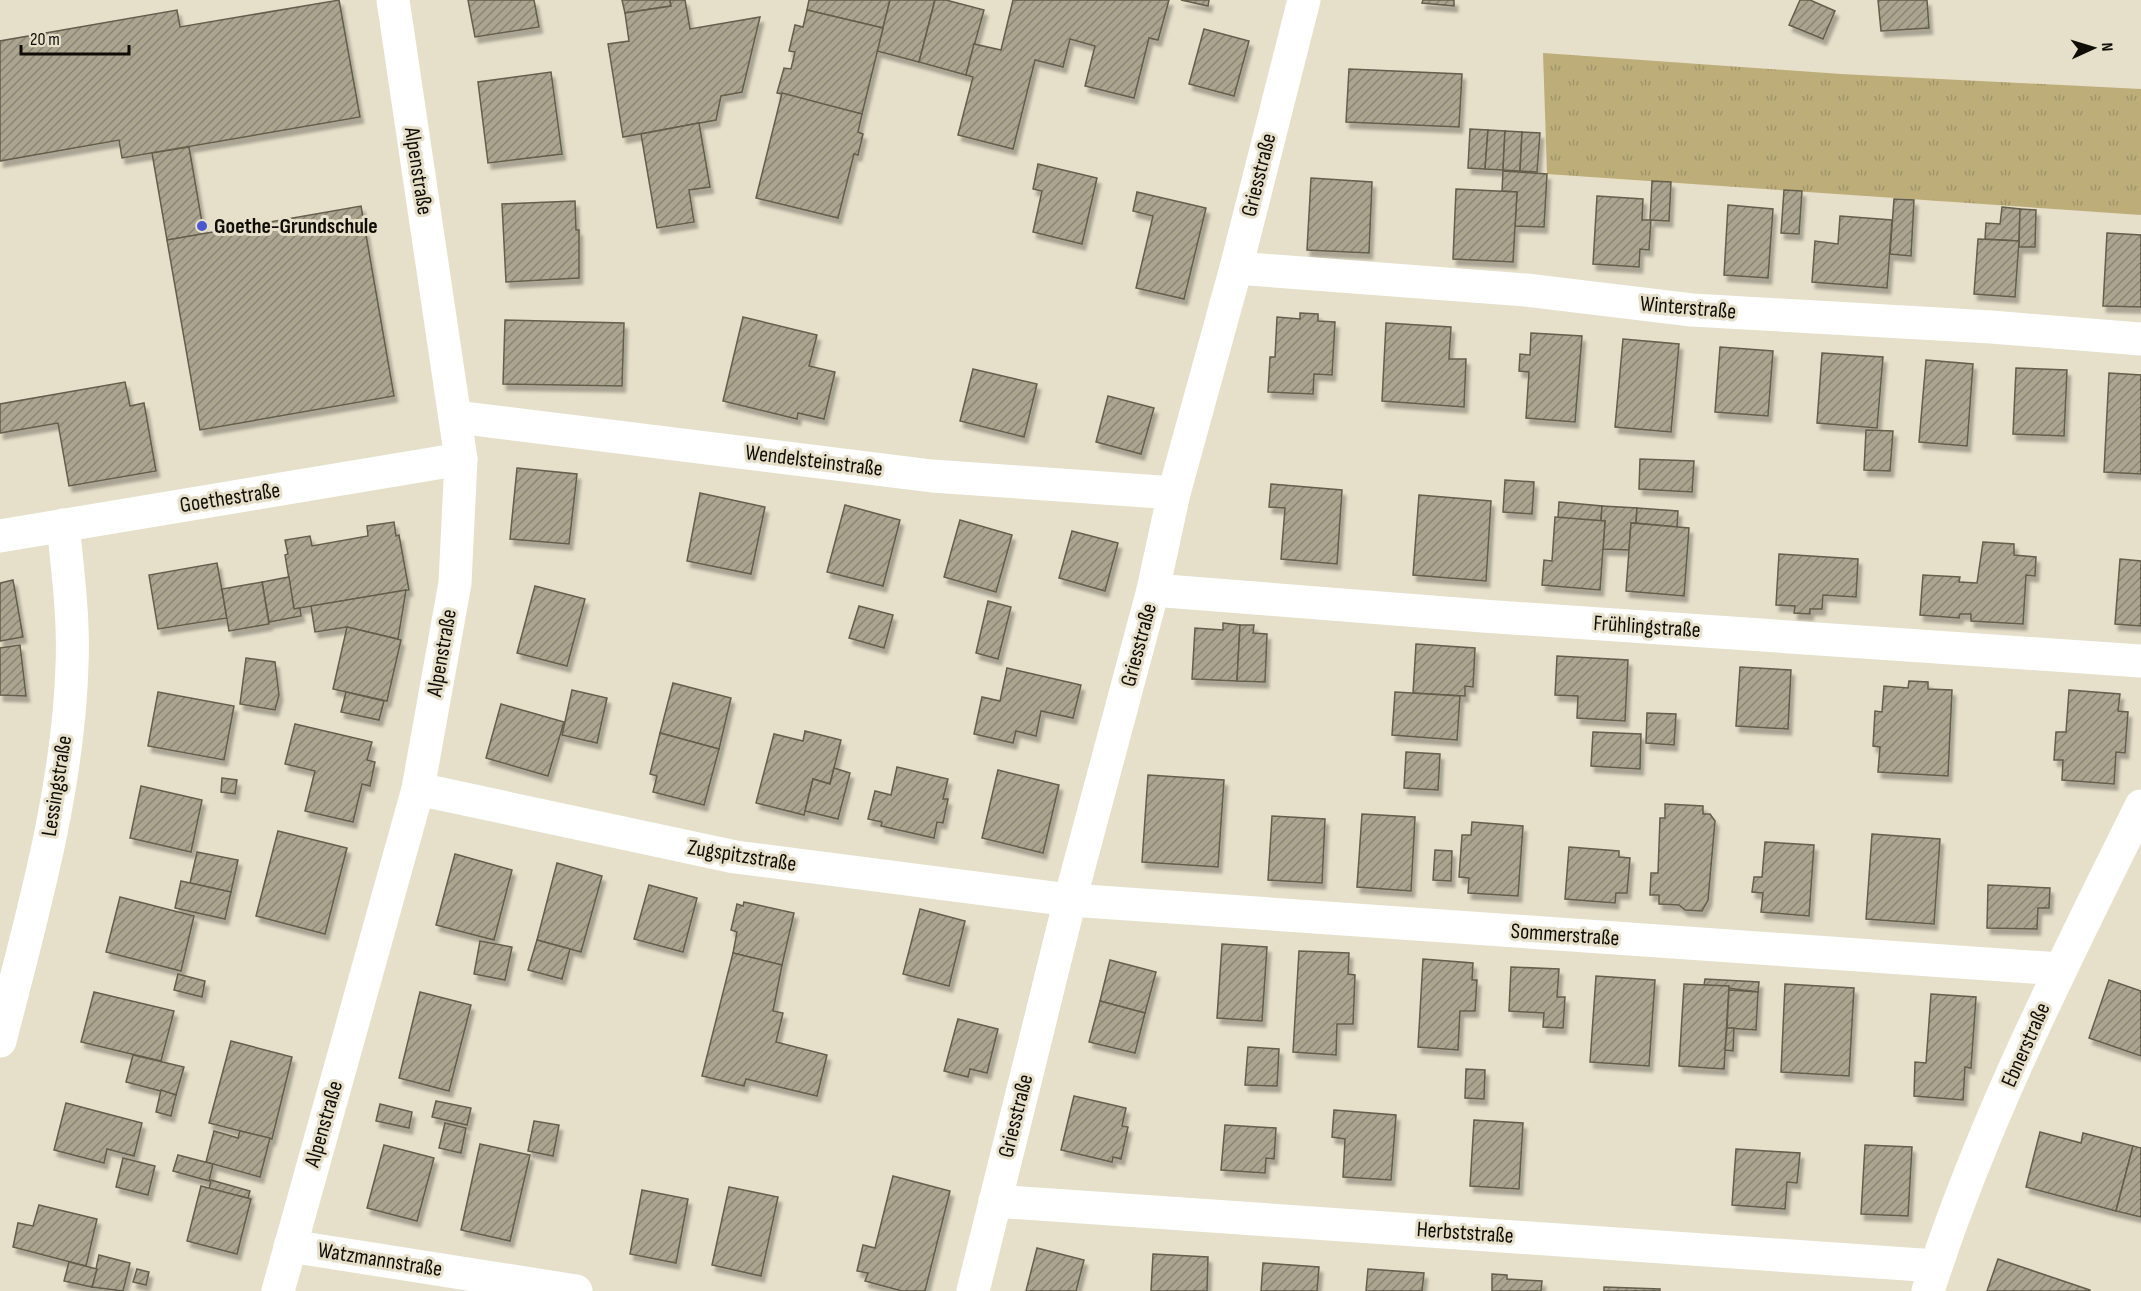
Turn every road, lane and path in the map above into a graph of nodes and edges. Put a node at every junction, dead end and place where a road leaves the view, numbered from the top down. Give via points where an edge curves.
1 (393, 0) edge
2 (1304, 0) edge
3 (1236, 268) junction
4 (2141, 339) edge
5 (456, 417) junction
6 (460, 459) junction
7 (1174, 492) junction
8 (63, 525) junction
9 (0, 536) edge
10 (1153, 590) junction
11 (2141, 661) edge
12 (418, 789) junction
13 (2141, 806) edge
14 (1070, 900) junction
15 (2060, 969) junction
16 (0, 1041) edge
17 (995, 1201) junction
18 (290, 1246) junction
19 (1932, 1278) edge
20 (278, 1291) edge
21 (576, 1291) edge
22 (973, 1291) edge

1 - 5 street, Alpenstraße
2 - 3 street, Griesstraße
3 - 4 street, Winterstraße via 1526,290 1692,310
3 - 7 street, Griesstraße
5 - 6 street, Alpenstraße
5 - 7 street, Wendelsteinstraße via 932,476
6 - 8 street, Goethestraße
6 - 12 street, Alpenstraße via 455,583
7 - 10 street, Griesstraße
8 - 9 street, Goethestraße
8 - 16 street, Lessingstraße via 72,667 64,746 45,856
10 - 11 street, Frühlingstraße
10 - 14 street, Griesstraße
12 - 14 street, Zugspitzstraße via 735,857
12 - 18 street, Alpenstraße
13 - 15 street, Ebnerstraße
14 - 15 street, Sommerstraße
14 - 17 street, Griesstraße
15 - 19 street, Ebnerstraße via 1988,1129
17 - 19 street, Herbststraße
17 - 22 street, Griesstraße
18 - 20 street, Alpenstraße
18 - 21 street, Watzmannstraße

